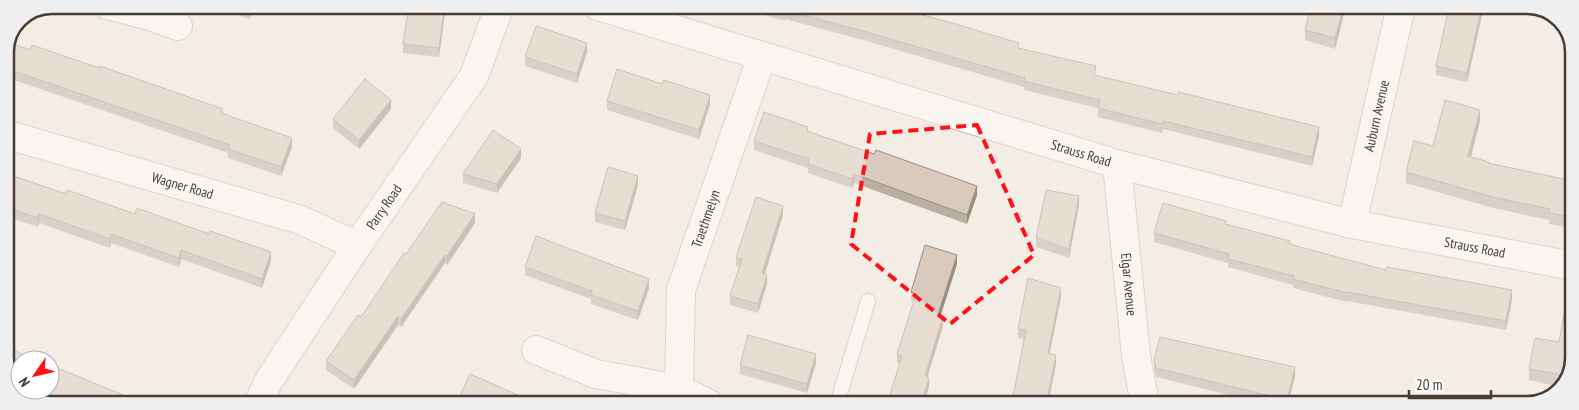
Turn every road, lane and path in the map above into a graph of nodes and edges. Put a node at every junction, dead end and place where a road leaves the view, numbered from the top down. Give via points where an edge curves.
1 (158, 14) edge
2 (497, 14) edge
3 (624, 14) edge
4 (1399, 14) edge
5 (178, 26) dead end
6 (762, 56) junction
7 (14, 137) edge
8 (1117, 164) junction
9 (1352, 224) junction
10 (357, 246) junction
11 (1565, 264) edge
12 (868, 301) dead end
13 (536, 350) dead end
14 (679, 389) junction
15 (262, 396) edge
16 (693, 396) edge
17 (839, 396) edge
18 (1143, 396) edge

1 - 5 street
2 - 10 street, Parry Road via 474,76
3 - 6 street, Strauss Road
4 - 9 street, Auburn Avenue
6 - 8 street, Strauss Road
6 - 14 street, Traethmelyn via 681,290
7 - 10 street, Wagner Road via 301,220
8 - 9 street, Strauss Road
8 - 18 street, Elgar Avenue via 1136,355
9 - 11 street, Strauss Road
10 - 15 street, Parry Road
12 - 17 lane
13 - 14 street via 596,374
14 - 16 street

